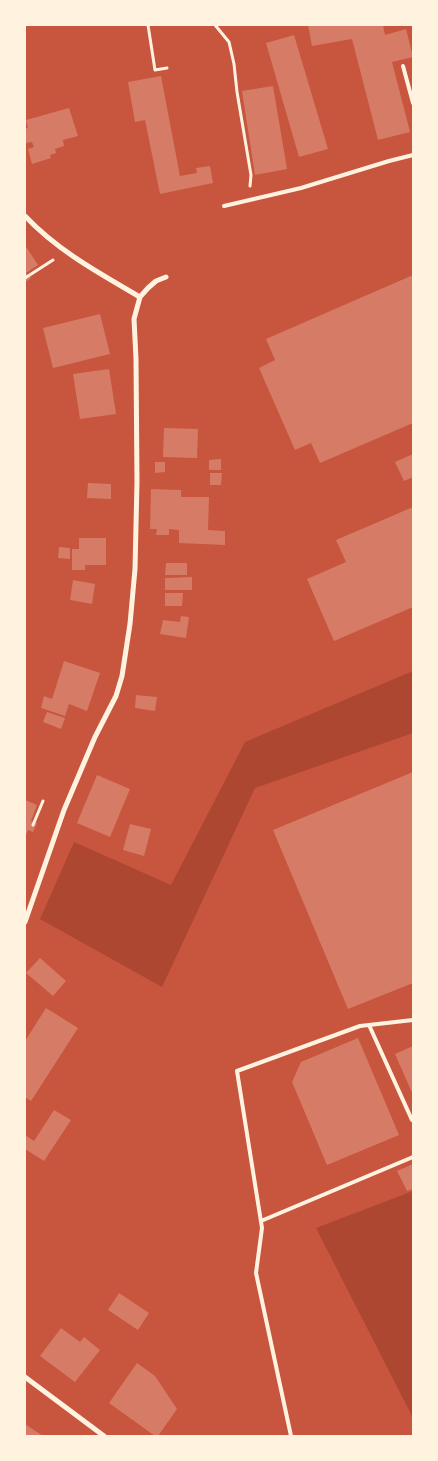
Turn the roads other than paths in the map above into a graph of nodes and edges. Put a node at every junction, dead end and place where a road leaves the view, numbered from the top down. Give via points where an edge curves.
1 (403, 66) dead end
2 (413, 103) edge
3 (413, 156) edge
4 (224, 206) dead end
5 (25, 216) edge
6 (166, 277) dead end
7 (140, 297) junction
8 (25, 922) edge
9 (413, 1020) edge
10 (369, 1025) junction
11 (413, 1120) edge
12 (413, 1157) edge
13 (261, 1221) junction
14 (25, 1377) edge
15 (104, 1436) edge
16 (291, 1436) edge

1 - 2 lane
3 - 4 lane
5 - 7 street via 66,252
6 - 7 street via 156,281
7 - 8 street via 134,320 137,486 134,586 127,655 116,696 64,810
9 - 10 lane
10 - 11 lane
10 - 13 lane via 237,1071
12 - 13 lane
13 - 16 lane via 256,1273
14 - 15 street

